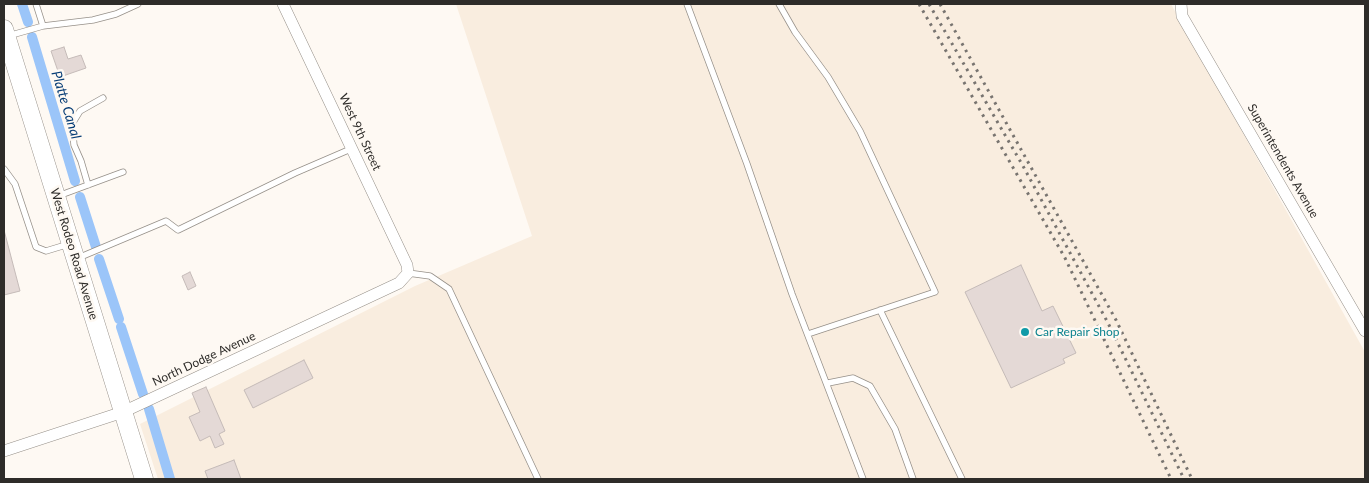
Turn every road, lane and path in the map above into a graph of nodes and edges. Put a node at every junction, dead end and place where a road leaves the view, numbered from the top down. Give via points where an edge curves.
1 (36, 4) edge
2 (138, 4) edge
3 (283, 4) edge
4 (686, 4) edge
5 (779, 4) edge
6 (1181, 4) edge
7 (43, 26) junction
8 (5, 33) edge
9 (103, 98) dead end
10 (353, 148) junction
11 (4, 168) edge
12 (123, 172) dead end
13 (88, 185) junction
14 (56, 197) junction
15 (73, 251) junction
16 (408, 273) junction
17 (880, 310) junction
18 (1365, 330) edge
19 (808, 334) junction
20 (828, 383) junction
21 (123, 412) junction
22 (4, 451) edge
23 (144, 479) edge
24 (538, 479) edge
25 (863, 479) edge
26 (913, 479) edge
27 (962, 479) edge

1 - 7 lane
2 - 7 lane via 93,20
3 - 10 street, West 9th Street
4 - 19 lane
5 - 17 lane via 860,131 935,292
6 - 18 street, Superintendents Avenue via 1182,16
7 - 8 lane
8 - 14 main road, West Rodeo Road Avenue
9 - 13 lane via 80,111 72,124 74,145
10 - 15 lane via 178,230 166,221
10 - 16 street, West 9th Street
11 - 15 lane via 15,184 36,247 46,252
12 - 13 lane
13 - 14 lane
14 - 15 main road, West Rodeo Road Avenue
15 - 21 main road, West Rodeo Road Avenue
16 - 21 street, North Dodge Avenue via 399,283
16 - 24 lane via 430,276 449,289
17 - 19 lane
17 - 27 lane
19 - 20 lane
20 - 25 lane
20 - 26 lane via 853,378 870,386 895,429
21 - 22 street, North Dodge Avenue
21 - 23 main road, West Rodeo Road Avenue

